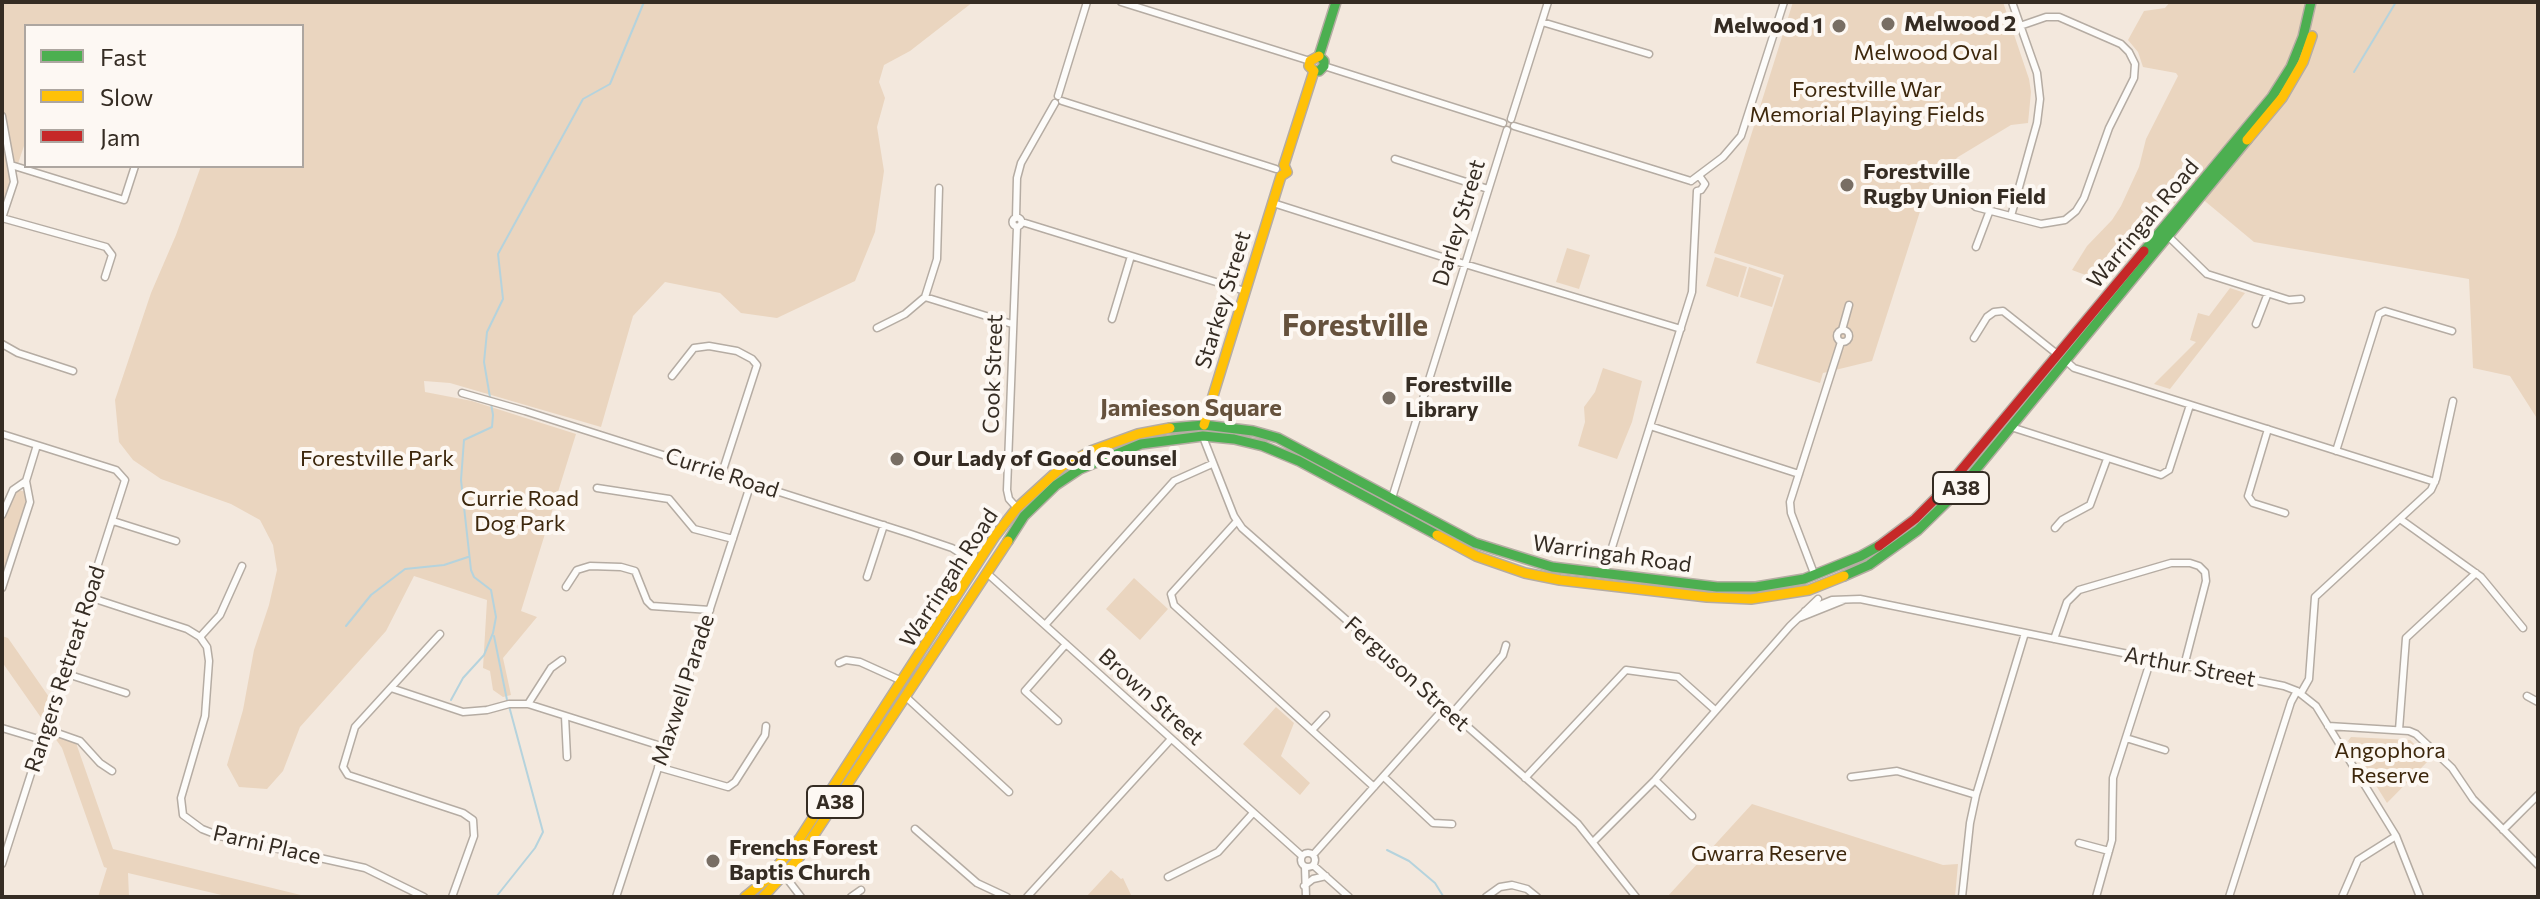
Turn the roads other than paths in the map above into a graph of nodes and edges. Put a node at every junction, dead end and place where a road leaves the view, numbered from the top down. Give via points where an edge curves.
1 (1087, 2) edge
2 (1121, 2) edge
3 (1336, 2) edge
4 (1548, 2) edge
5 (1784, 2) edge
6 (2012, 2) edge
7 (2311, 2) edge
8 (2319, 2) edge
9 (1542, 22) junction
10 (2020, 26) junction
11 (1649, 54) dead end
12 (1314, 58) junction
13 (1324, 66) junction
14 (1314, 71) junction
15 (1059, 100) junction
16 (2, 116) edge
17 (1509, 124) junction
18 (1395, 159) dead end
19 (11, 165) junction
20 (134, 168) edge
21 (1280, 170) junction
22 (1700, 177) junction
23 (1691, 181) junction
24 (939, 188) dead end
25 (1488, 189) junction
26 (1697, 191) junction
27 (1970, 202) dead end
28 (1273, 203) junction
29 (1990, 210) junction
30 (2011, 216) junction
31 (2, 218) edge
32 (1018, 222) junction
33 (2164, 233) junction
34 (1976, 247) dead end
35 (1131, 256) junction
36 (1465, 263) junction
37 (105, 277) dead end
38 (1245, 291) junction
39 (2268, 293) junction
40 (925, 297) junction
41 (2301, 299) dead end
42 (1849, 305) dead end
43 (1112, 319) dead end
44 (1012, 324) junction
45 (2256, 324) dead end
46 (877, 328) dead end
47 (1681, 329) junction
48 (2452, 331) dead end
49 (1974, 338) dead end
50 (2, 344) edge
51 (2061, 357) junction
52 (73, 371) dead end
53 (672, 376) dead end
54 (462, 393) dead end
55 (2453, 401) dead end
56 (2190, 405) junction
57 (1204, 425) junction
58 (1650, 426) junction
59 (2010, 427) junction
60 (2268, 429) junction
61 (2, 434) edge
62 (1203, 436) junction
63 (37, 445) junction
64 (2336, 451) junction
65 (2107, 459) junction
66 (1212, 464) junction
67 (722, 473) junction
68 (1799, 474) junction
69 (26, 481) junction
70 (2435, 482) junction
71 (751, 483) junction
72 (597, 488) dead end
73 (1392, 498) junction
74 (1388, 509) junction
75 (1020, 512) junction
76 (2285, 513) dead end
77 (2, 515) edge
78 (2400, 519) junction
79 (113, 521) junction
80 (1237, 521) junction
81 (884, 525) junction
82 (2055, 528) dead end
83 (733, 539) junction
84 (176, 541) dead end
85 (977, 564) junction
86 (242, 566) dead end
87 (985, 572) junction
88 (1604, 573) junction
89 (2476, 573) junction
90 (867, 577) dead end
91 (1816, 581) junction
92 (566, 587) dead end
93 (2, 588) edge
94 (89, 597) junction
95 (1832, 600) junction
96 (1845, 600) junction
97 (1822, 604) junction
98 (710, 610) junction
99 (1799, 618) junction
100 (1045, 625) junction
101 (2523, 628) dead end
102 (2025, 633) junction
103 (440, 634) dead end
104 (200, 637) junction
105 (2054, 639) junction
106 (1066, 644) junction
107 (1506, 645) dead end
108 (2151, 659) junction
109 (562, 660) dead end
110 (839, 663) dead end
111 (2184, 666) junction
112 (64, 673) junction
113 (391, 688) junction
114 (904, 689) junction
115 (2299, 692) junction
116 (126, 693) dead end
117 (2527, 696) dead end
118 (2538, 702) edge
119 (528, 704) junction
120 (1715, 710) junction
121 (1448, 711) junction
122 (1326, 715) dead end
123 (565, 716) junction
124 (1058, 721) dead end
125 (766, 726) dead end
126 (2328, 726) junction
127 (2, 728) edge
128 (46, 729) junction
129 (1312, 730) junction
130 (2399, 730) junction
131 (2126, 738) junction
132 (1171, 739) junction
133 (42, 740) junction
134 (664, 747) junction
135 (2165, 750) dead end
136 (567, 757) dead end
137 (658, 767) junction
138 (112, 771) dead end
139 (1384, 777) junction
140 (1851, 777) dead end
141 (1525, 778) junction
142 (1655, 780) junction
143 (1374, 787) junction
144 (1009, 792) dead end
145 (1976, 795) junction
146 (2538, 795) edge
147 (1253, 813) junction
148 (1692, 816) dead end
149 (1452, 824) dead end
150 (915, 829) dead end
151 (2503, 830) junction
152 (2396, 836) junction
153 (1593, 842) junction
154 (2079, 843) dead end
155 (2109, 851) junction
156 (1313, 855) junction
157 (1302, 856) junction
158 (2, 864) edge
159 (779, 865) junction
160 (2538, 865) edge
161 (1309, 866) junction
162 (785, 876) junction
163 (1326, 876) junction
164 (1168, 877) dead end
165 (1304, 886) junction
166 (861, 890) dead end
167 (424, 897) edge
168 (452, 897) edge
169 (616, 897) edge
170 (745, 897) edge
171 (763, 897) edge
172 (801, 897) edge
173 (851, 897) edge
174 (1007, 897) edge
175 (1027, 897) edge
176 (1306, 897) edge
177 (1349, 897) edge
178 (1486, 897) edge
179 (1537, 897) edge
180 (1636, 897) edge
181 (1962, 897) edge
182 (2096, 897) edge
183 (2229, 897) edge
184 (2342, 897) edge
185 (2420, 897) edge

1 - 15 street, Cook Street
2 - 12 street
3 - 12 main road
4 - 9 street, Darley Street
5 - 22 street via 1741,136
6 - 10 street
7 - 33 main road, Warringah Road / A38 via 2303,37 2282,82
8 - 33 main road, Warringah Road / A38 via 2307,50 2288,89
9 - 11 street
9 - 17 street, Darley Street
10 - 30 street via 2040,99
10 - 30 street via 2059,17 2121,44 2135,64 2134,78 2076,211 2065,220 2041,224
12 - 13 main road
12 - 14 main road via 1309,66
13 - 14 main road
13 - 17 street
14 - 21 main road, Starkey Street
15 - 21 street
15 - 32 street, Cook Street via 1021,163
16 - 19 street
17 - 23 street
17 - 25 street, Darley Street
18 - 25 street
19 - 20 street via 124,200
19 - 31 street via 14,182
21 - 28 main road, Starkey Street
22 - 23 street
22 - 26 street via 1705,184
23 - 26 street
24 - 40 street via 937,259
25 - 36 street, Darley Street
26 - 47 street via 1693,287
27 - 29 street
28 - 36 street
28 - 38 main road, Starkey Street
29 - 30 street
29 - 34 street
31 - 37 street via 106,247 112,255
32 - 35 street
32 - 44 street, Cook Street
33 - 39 street via 2207,274
33 - 51 main road, Warringah Road / A38
35 - 38 street
35 - 43 street
36 - 47 street
36 - 73 street, Darley Street
38 - 57 main road, Starkey Street
39 - 41 street
39 - 45 street
40 - 44 street
40 - 46 street
42 - 68 street
44 - 75 street, Cook Street via 1007,490
47 - 58 street
48 - 64 street via 2385,311 2379,314
49 - 51 street via 1987,317 2003,311
50 - 52 street
51 - 56 street via 2074,368
51 - 59 main road, Warringah Road / A38
51 - 91 main road, Warringah Road / A38 via 1915,519
53 - 67 street via 694,348 709,346 737,351 757,365
54 - 67 street, Currie Road
55 - 70 street
56 - 60 street
56 - 65 street via 2169,470 2161,475
57 - 62 main road, Starkey Street
57 - 73 main road, Warringah Road / A38 via 1278,438
57 - 75 main road, Warringah Road / A38 via 1152,431 1091,451 1063,466
58 - 68 street
58 - 88 street
59 - 65 street
59 - 91 main road, Warringah Road / A38 via 1918,530 1869,565
60 - 64 street
60 - 76 street via 2248,496 2253,503
61 - 63 street
62 - 66 street, Ferguson Street
62 - 74 main road, Warringah Road / A38 via 1247,441 1287,455
62 - 75 main road, Warringah Road / A38 via 1155,441 1102,458
63 - 69 street
63 - 79 street, Rangers Retreat Road via 122,474 125,480
64 - 70 street
65 - 82 street via 2090,505
66 - 80 street, Ferguson Street
66 - 100 street via 1174,481
67 - 71 street, Currie Road
68 - 91 street via 1790,508
69 - 77 street via 13,490
69 - 93 street via 30,502
70 - 78 street
71 - 81 street, Currie Road
71 - 83 street, Maxwell Parade
72 - 83 street via 669,499 694,529
73 - 74 main road, Darley Street
73 - 88 main road, Warringah Road / A38 via 1500,552 1552,567
74 - 91 main road, Warringah Road / A38 via 1476,556 1551,578 1732,598 1771,597
75 - 85 main road, Warringah Road / A38
75 - 87 main road, Warringah Road / A38
78 - 89 street
78 - 115 street via 2315,597 2309,679
79 - 84 street
79 - 94 street, Rangers Retreat Road
80 - 121 street, Ferguson Street
80 - 129 street via 1171,594 1174,605
81 - 85 street, Currie Road via 944,545
81 - 90 street
83 - 98 street, Maxwell Parade
85 - 87 main road, Brown Street
85 - 114 main road, Warringah Road / A38
86 - 104 street via 220,615
87 - 100 street, Brown Street
87 - 114 main road, Warringah Road / A38
88 - 91 main road, Warringah Road / A38 via 1736,587
89 - 101 street
89 - 130 street via 2406,638
91 - 95 street
91 - 97 street
92 - 98 street via 577,570 621,567 635,571 652,606
94 - 104 street
94 - 112 street, Rangers Retreat Road
95 - 96 street, Arthur Street
95 - 97 street
96 - 97 street, Arthur Street
96 - 102 street, Arthur Street
97 - 99 street
97 - 99 street
98 - 134 street, Maxwell Parade
99 - 120 street
100 - 106 street, Brown Street
102 - 105 street, Arthur Street
102 - 145 street
103 - 113 street
104 - 167 street, Parni Place via 209,661 205,716 181,798 183,815 220,836 365,868
105 - 108 street, Arthur Street
105 - 111 street via 2067,602 2079,590 2171,563 2190,563 2205,572 2206,581
106 - 124 street via 1025,691
106 - 132 street, Brown Street
107 - 121 street via 1456,709
108 - 111 street, Arthur Street
108 - 131 street
109 - 119 street
110 - 114 street via 860,662
111 - 115 street, Arthur Street
112 - 116 street
112 - 128 street, Rangers Retreat Road
113 - 119 street via 463,712
113 - 168 street via 355,727 344,772 473,820 474,836
114 - 144 street
114 - 159 main road, Warringah Road / A38
114 - 162 main road, Warringah Road / A38
115 - 126 street via 2312,700
115 - 183 street via 2291,702
117 - 118 street
119 - 123 street
120 - 141 street via 1678,677 1626,670
120 - 142 street
121 - 139 street via 1439,714
121 - 141 street, Ferguson Street
122 - 129 street
123 - 134 street
123 - 136 street
125 - 137 street via 728,787
126 - 130 street
126 - 152 street
127 - 133 street
128 - 133 street, Rangers Retreat Road
128 - 138 street via 80,741
129 - 143 street
130 - 151 street via 2428,744
131 - 135 street
131 - 155 street via 2113,778
132 - 147 street, Brown Street
132 - 175 street
133 - 158 street, Rangers Retreat Road
134 - 137 street, Maxwell Parade
137 - 169 street, Maxwell Parade
139 - 143 street
139 - 149 street via 1433,823
140 - 145 street via 1897,771
141 - 153 street, Ferguson Street
142 - 148 street
142 - 153 street
143 - 156 street
145 - 181 street
146 - 151 street
147 - 157 street, Brown Street
147 - 164 street via 1218,852
150 - 174 street via 977,883
151 - 160 street
152 - 184 street via 2358,860
152 - 185 street
153 - 180 street, Ferguson Street
154 - 155 street
155 - 182 street
156 - 157 street
156 - 161 street
157 - 161 street via 1301,863
159 - 162 main road
159 - 170 main road, Warringah Road / A38
161 - 163 street
161 - 165 street
162 - 171 main road, Warringah Road / A38
162 - 172 street
163 - 165 street
163 - 177 street
165 - 176 street
166 - 173 street
178 - 179 street via 1512,885

